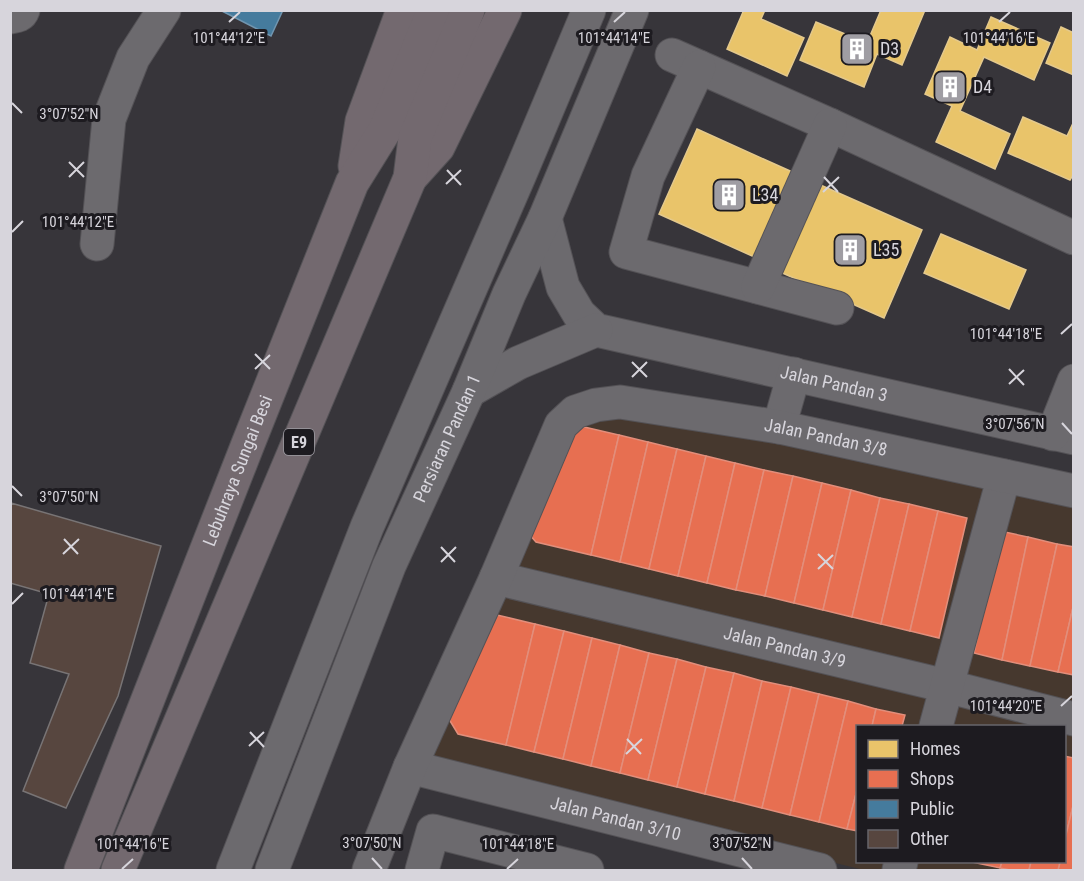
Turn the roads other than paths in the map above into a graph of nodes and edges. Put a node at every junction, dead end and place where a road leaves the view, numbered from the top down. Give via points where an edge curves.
1 (23, 10) edge
2 (164, 10) edge
3 (403, 10) edge
4 (434, 10) edge
5 (468, 10) edge
6 (505, 10) edge
7 (589, 10) edge
8 (633, 10) edge
9 (10, 17) edge
10 (830, 125) junction
11 (410, 178) junction
12 (352, 183) junction
13 (545, 218) junction
14 (1074, 238) edge
15 (97, 244) dead end
16 (758, 287) junction
17 (837, 308) dead end
18 (596, 330) junction
19 (794, 374) junction
20 (1074, 381) edge
21 (469, 391) junction
22 (779, 427) junction
23 (1063, 436) edge
24 (1004, 476) junction
25 (1074, 491) edge
26 (496, 578) junction
27 (946, 686) junction
28 (1074, 719) edge
29 (936, 725) edge
30 (410, 767) junction
31 (81, 870) edge
32 (118, 870) edge
33 (233, 870) edge
34 (272, 870) edge
35 (369, 870) edge
36 (422, 870) edge
37 (587, 870) edge
38 (820, 870) edge

1 - 9 street
2 - 15 street via 133,58 109,119
3 - 12 highway via 362,121
4 - 12 highway, Lebuhraya Sungai Besi via 385,130
5 - 11 highway, E9 via 415,138
6 - 11 highway via 438,147
7 - 33 street, Persiaran Pandan 1 via 368,527
8 - 13 street, Persiaran Pandan 1
10 - 14 street
10 - 16 street
10 - 16 street via 685,61 626,252
11 - 32 highway, E9
12 - 31 highway, Lebuhraya Sungai Besi
13 - 18 street via 562,287 579,314
13 - 21 street, Persiaran Pandan 1
16 - 17 street
18 - 19 street, Jalan Pandan 3
18 - 21 street via 518,363
19 - 22 street
19 - 23 street, Jalan Pandan 3
20 - 23 street
21 - 34 street, Persiaran Pandan 1 via 389,567
22 - 24 street, Jalan Pandan 3/8
22 - 26 street, Jalan Pandan 3/8 via 620,402 575,412 561,425
24 - 25 street, Jalan Pandan 3/8
24 - 27 street
26 - 27 street, Jalan Pandan 3/9
26 - 30 street
27 - 28 street, Jalan Pandan 3/9
27 - 29 street
30 - 35 street
30 - 38 street, Jalan Pandan 3/10
36 - 37 street via 433,831

